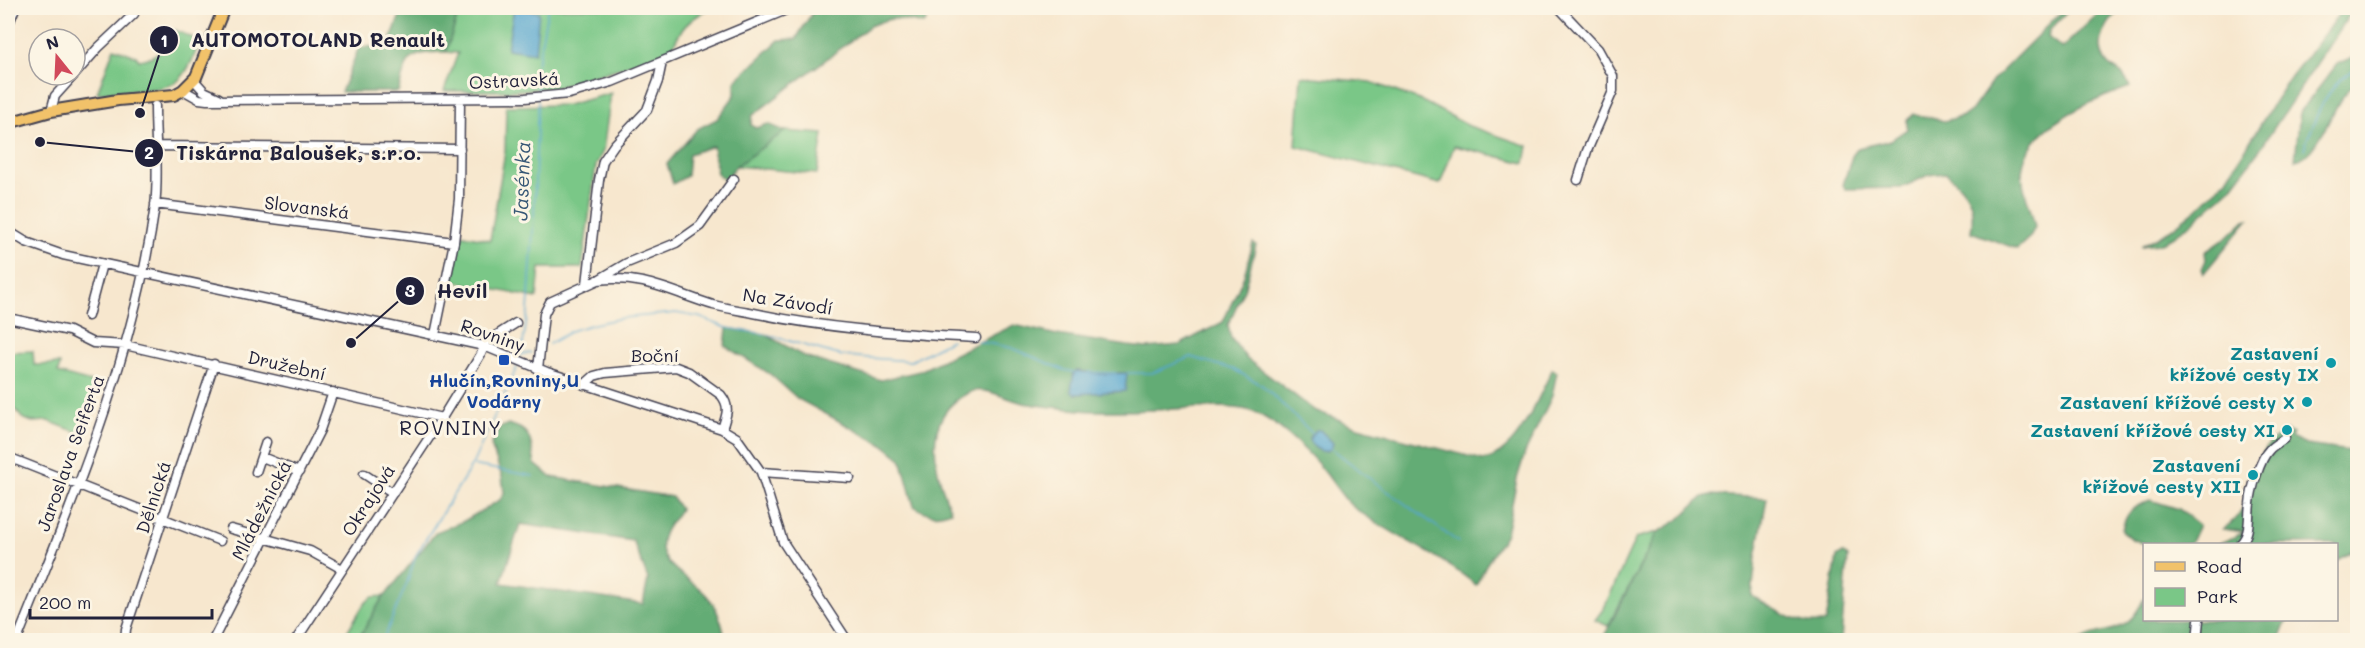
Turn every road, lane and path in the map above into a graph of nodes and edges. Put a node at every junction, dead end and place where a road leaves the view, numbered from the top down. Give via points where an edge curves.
1 (15, 8) edge
2 (224, 8) edge
3 (791, 8) edge
4 (1559, 8) edge
5 (134, 14) dead end
6 (8, 26) edge
7 (662, 62) junction
8 (87, 63) edge
9 (194, 80) junction
10 (64, 87) edge
11 (183, 90) junction
12 (222, 99) junction
13 (460, 99) junction
14 (154, 102) junction
15 (51, 111) junction
16 (8, 123) edge
17 (155, 146) junction
18 (460, 149) junction
19 (734, 179) dead end
20 (1578, 180) dead end
21 (155, 204) junction
22 (8, 231) edge
23 (454, 242) junction
24 (102, 264) junction
25 (144, 273) junction
26 (598, 280) junction
27 (587, 284) junction
28 (88, 316) dead end
29 (8, 318) edge
30 (516, 323) dead end
31 (435, 335) junction
32 (976, 338) dead end
33 (125, 345) junction
34 (484, 346) junction
35 (214, 364) junction
36 (538, 369) junction
37 (584, 385) junction
38 (333, 392) junction
39 (442, 418) junction
40 (722, 429) junction
41 (2285, 438) dead end
42 (266, 442) dead end
43 (262, 457) junction
44 (8, 458) edge
45 (256, 472) dead end
46 (298, 472) junction
47 (761, 472) junction
48 (364, 474) dead end
49 (850, 478) dead end
50 (77, 486) junction
51 (393, 493) junction
52 (163, 520) junction
53 (231, 529) dead end
54 (266, 538) junction
55 (220, 541) dead end
56 (2241, 543) edge
57 (342, 569) junction
58 (2199, 621) edge
59 (17, 640) edge
60 (125, 640) edge
61 (213, 640) edge
62 (296, 640) edge
63 (847, 640) edge
64 (2197, 640) edge

1 - 6 street
2 - 9 main road
3 - 7 street, Ostravská
4 - 20 street via 1598,49 1613,76 1613,91
5 - 8 street
7 - 13 street, Ostravská via 569,94
7 - 27 street via 647,110 603,161
9 - 11 main road
9 - 12 street via 204,91
10 - 15 street
11 - 12 street, Ostravská via 199,99
11 - 14 main road
12 - 13 street, Ostravská
13 - 18 street
14 - 15 main road via 118,100
14 - 17 street, Jaroslava Seiferta
15 - 16 main road
17 - 18 street
17 - 21 street, Jaroslava Seiferta
18 - 23 street
19 - 26 street, Na Závodí via 700,226 676,243
21 - 23 street, Slovanská
21 - 25 street, Jaroslava Seiferta
22 - 24 street, Rovniny via 44,249
23 - 31 street
24 - 25 street, Rovniny
24 - 28 street
25 - 31 street, Rovniny
25 - 33 street, Jaroslava Seiferta
26 - 27 street, Na Závodí
26 - 32 street, Na Závodí via 639,281 712,304 785,320
27 - 36 street, Na Závodí via 548,305
29 - 33 street, Družební via 69,331 93,343
30 - 34 street
31 - 34 street, Rovniny
33 - 35 street, Družební
33 - 50 street, Jaroslava Seiferta
34 - 36 street, Rovniny
34 - 39 street, Okrajová
35 - 38 street, Družební
35 - 52 street, Dělnická
36 - 37 street, Rovniny
37 - 40 street, Rovniny
37 - 40 street, Boční via 594,376 605,374 682,369 726,401 728,409
38 - 39 street, Družební
38 - 46 street, Mládežnická via 320,430
39 - 51 street, Okrajová
40 - 47 street, Rovniny via 737,438
41 - 56 street via 2263,459 2250,501 2248,531
42 - 43 street
43 - 45 street
43 - 46 street
44 - 50 street
46 - 54 street, Mládežnická
47 - 49 street
47 - 63 street, Rovniny via 783,542
48 - 51 street
50 - 52 street
50 - 59 street, Jaroslava Seiferta
51 - 57 street, Okrajová
52 - 55 street
52 - 60 street, Dělnická
53 - 54 street
54 - 57 street via 310,552
54 - 61 street, Mládežnická
57 - 62 street, Okrajová
58 - 64 street

